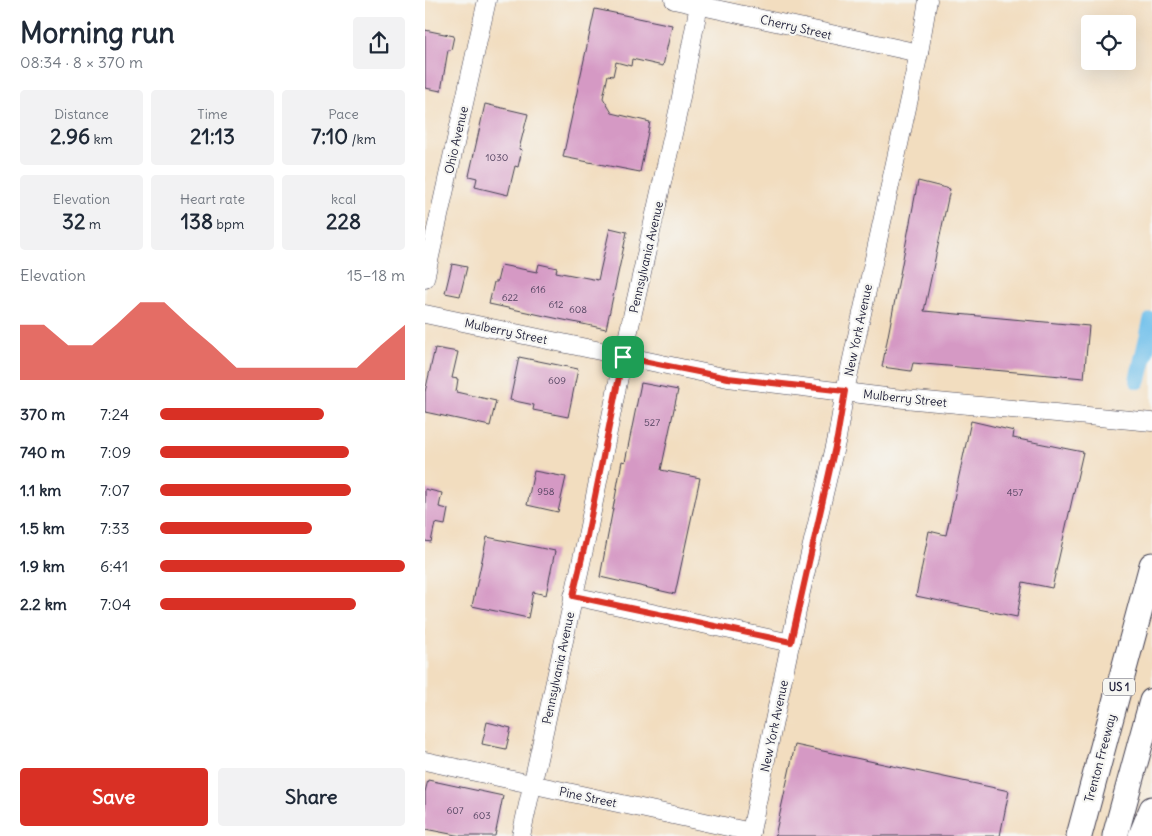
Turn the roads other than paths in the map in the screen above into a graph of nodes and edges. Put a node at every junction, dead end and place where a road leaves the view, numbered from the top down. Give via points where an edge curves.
1 (487, 0) edge
2 (673, 0) edge
3 (928, 0) edge
4 (699, 2) edge
5 (919, 53) junction
6 (425, 280) edge
7 (425, 314) edge
8 (623, 357) junction
9 (845, 391) junction
10 (1152, 422) edge
11 (1152, 565) edge
12 (573, 596) junction
13 (791, 642) junction
14 (1152, 700) edge
15 (425, 762) edge
16 (532, 785) junction
17 (1152, 808) edge
18 (751, 834) edge
19 (521, 836) edge
20 (1079, 836) edge
21 (1115, 836) edge
22 (1141, 836) edge

1 - 6 street, Ohio Avenue
2 - 4 street, Cherry Street
3 - 5 street, New York Avenue
4 - 5 street, Cherry Street
4 - 8 street, Pennsylvania Avenue
5 - 9 street, New York Avenue
7 - 8 street, Mulberry Street
8 - 9 street, Mulberry Street via 728,378
8 - 12 street, Pennsylvania Avenue
9 - 10 street, Mulberry Street
9 - 13 street, New York Avenue
11 - 20 highway, Trenton Freeway / US 1
12 - 13 street
12 - 16 street, Pennsylvania Avenue
13 - 18 street, New York Avenue
14 - 21 highway, US 1
15 - 16 street, Pine Street
16 - 18 street, Pine Street
16 - 19 street, Pennsylvania Avenue
17 - 22 highway

